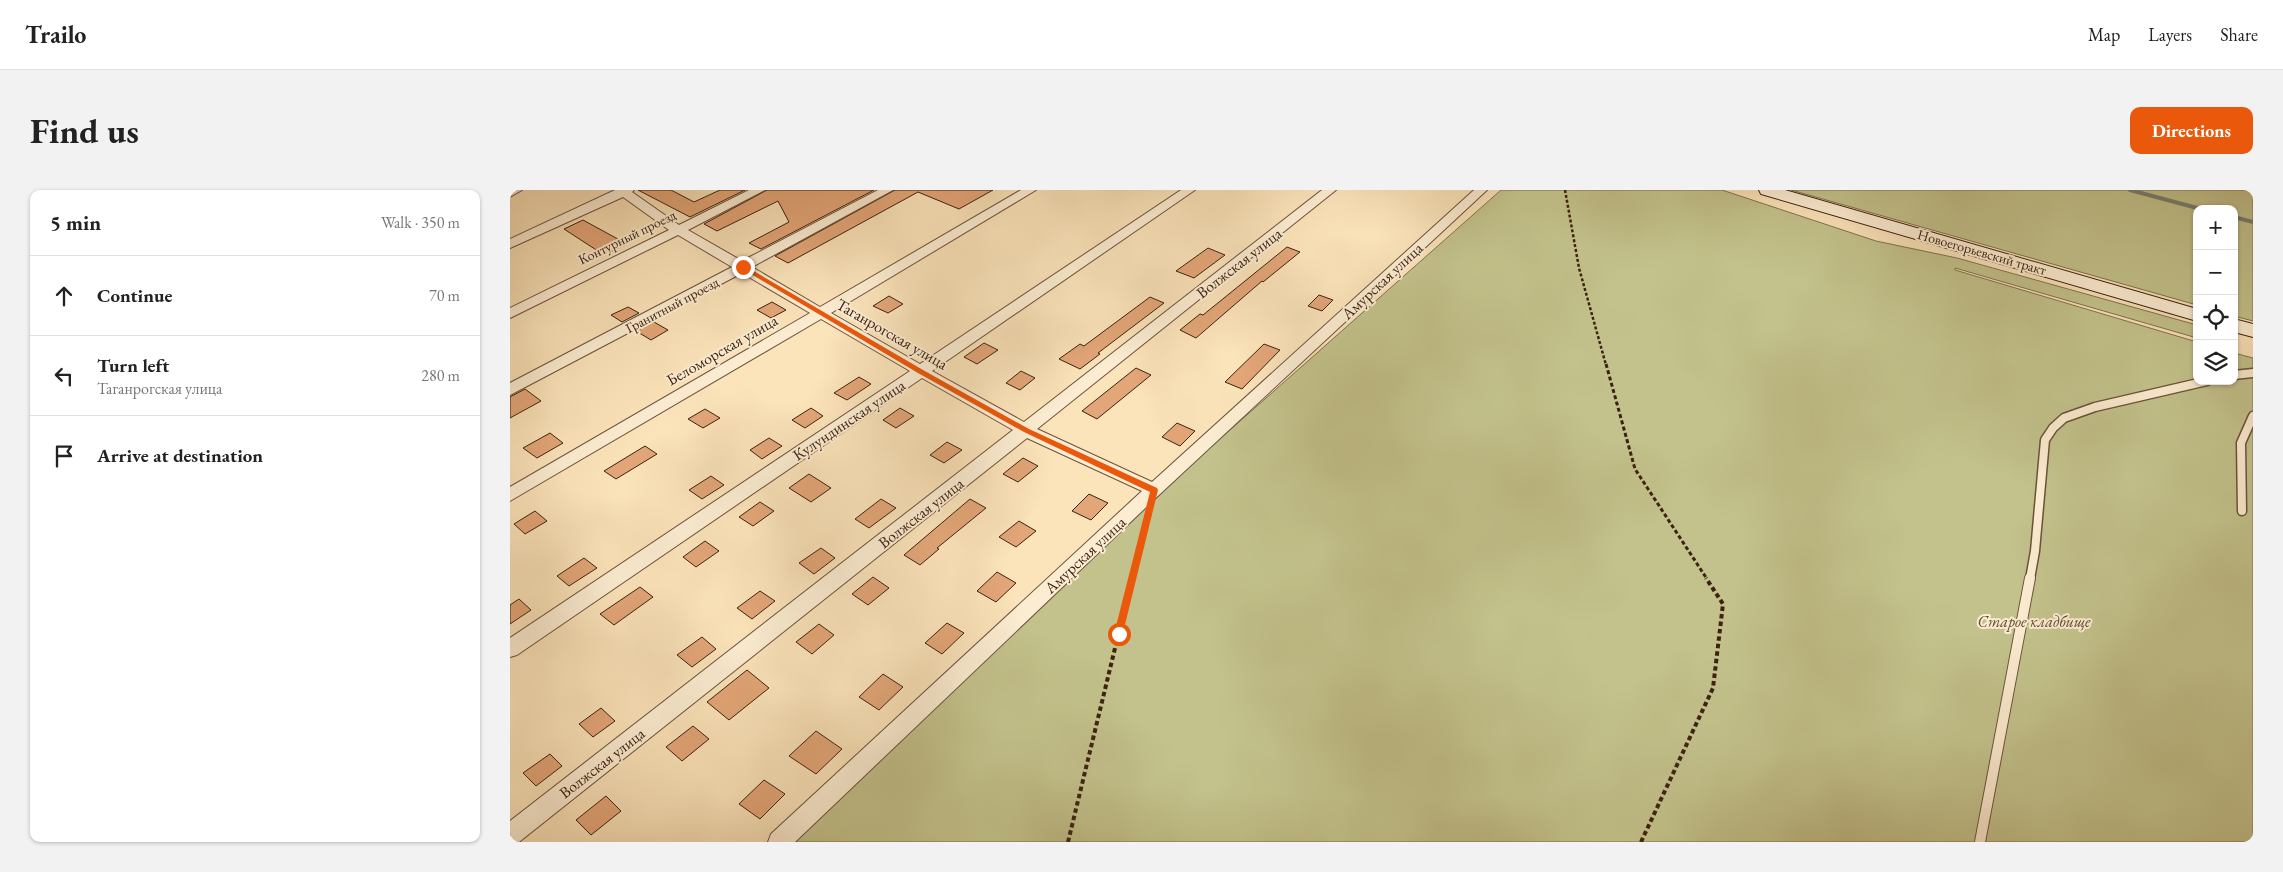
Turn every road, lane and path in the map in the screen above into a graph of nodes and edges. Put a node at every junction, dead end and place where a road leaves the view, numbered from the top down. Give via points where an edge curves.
1 (516, 190) edge
2 (759, 190) edge
3 (887, 190) edge
4 (1030, 190) edge
5 (1189, 190) edge
6 (1330, 190) edge
7 (1481, 190) edge
8 (1566, 190) edge
9 (1767, 190) edge
10 (624, 191) edge
11 (510, 193) edge
12 (678, 230) junction
13 (510, 244) edge
14 (743, 267) junction
15 (821, 313) junction
16 (510, 314) edge
17 (2193, 314) edge
18 (2238, 327) edge
19 (2253, 331) edge
20 (921, 372) junction
21 (2253, 373) edge
22 (2238, 375) edge
23 (2193, 384) edge
24 (510, 390) edge
25 (2253, 416) edge
26 (1026, 430) junction
27 (1154, 490) junction
28 (510, 495) edge
29 (2242, 511) dead end
30 (510, 649) edge
31 (510, 835) edge
32 (779, 842) edge
33 (1068, 842) edge
34 (1640, 842) edge
35 (1980, 842) edge

1 - 11 street
2 - 12 street, Контурный проезд
3 - 14 street, Гранитный проезд
4 - 15 street, Беломорская улица
5 - 20 street, Кулундинская улица
6 - 26 street, Волжская улица
7 - 27 street, Амурская улица
8 - 34 path via 1579,268 1635,469 1723,604 1713,688
9 - 17 main road, Новоегорьевский тракт
10 - 12 street, Таганрогская улица
10 - 13 street
12 - 14 street, Таганрогская улица
12 - 16 street, Контурный проезд
14 - 15 street, Таганрогская улица
14 - 24 street, Гранитный проезд
15 - 20 street, Таганрогская улица
15 - 28 street, Беломорская улица
18 - 19 main road
20 - 26 street, Таганрогская улица
20 - 30 street, Кулундинская улица
21 - 22 lane
23 - 35 lane via 2095,407 2064,418 2052,428 2046,440 2035,551
25 - 29 lane via 2242,443
26 - 27 street, Таганрогская улица
26 - 31 street, Волжская улица
27 - 32 street, Амурская улица
27 - 33 path

